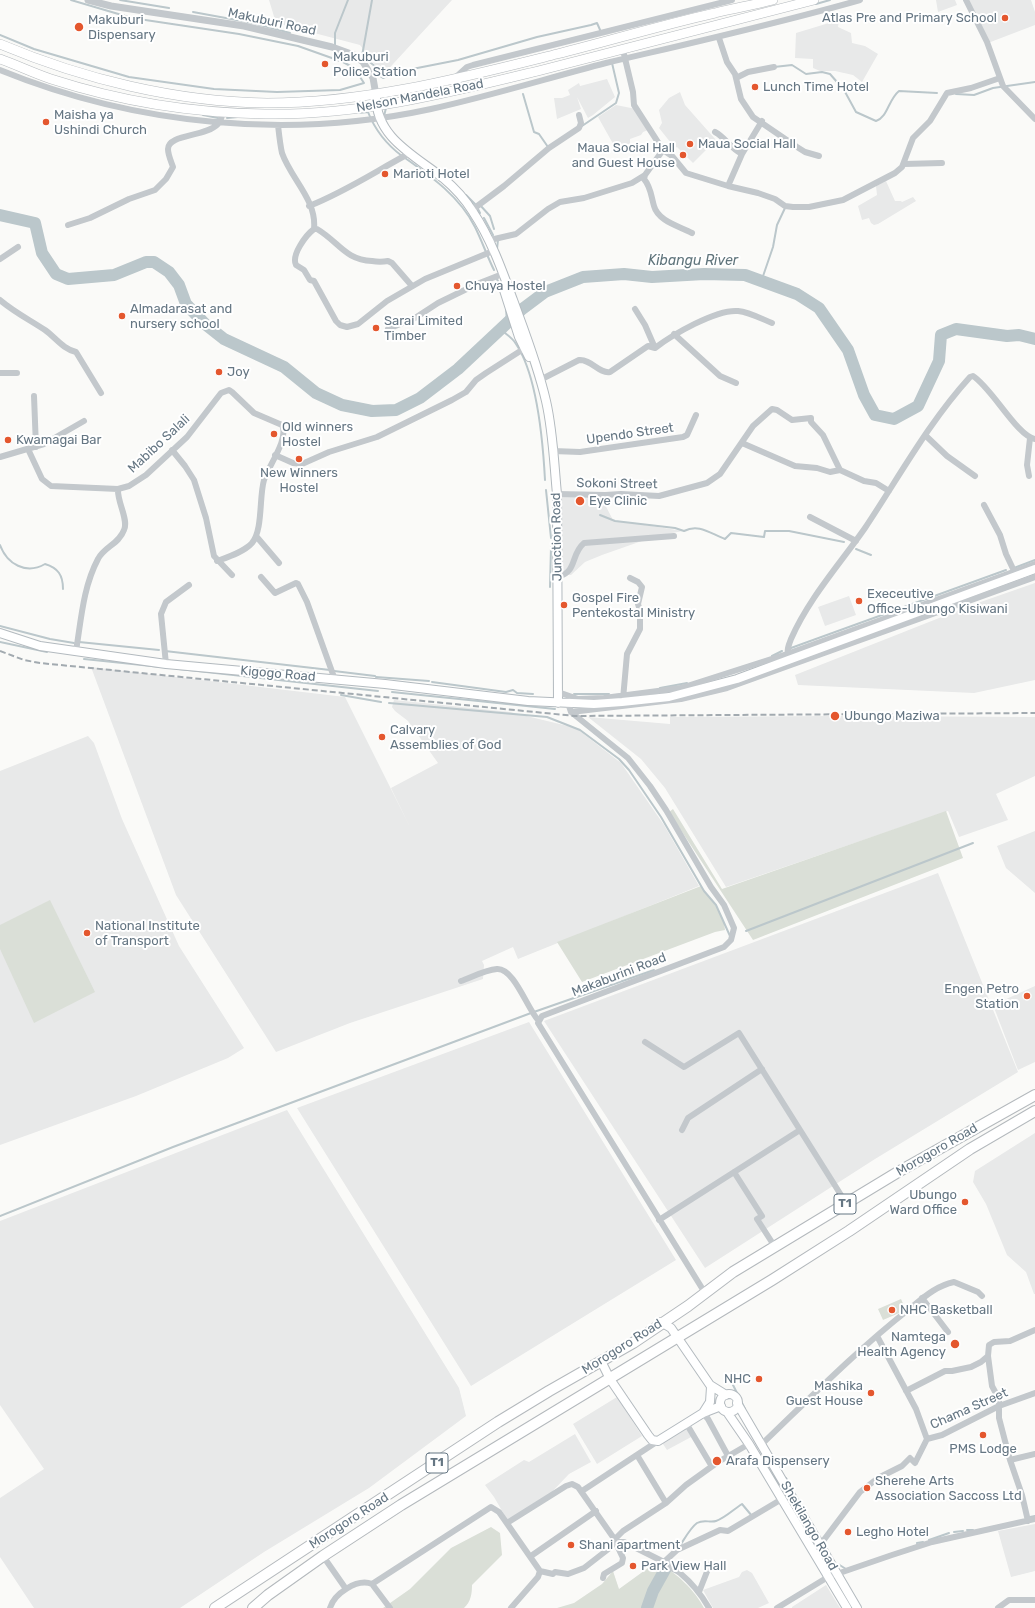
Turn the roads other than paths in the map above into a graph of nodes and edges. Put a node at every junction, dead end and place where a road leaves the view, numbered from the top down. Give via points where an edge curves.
1 (88, 0) edge
2 (732, 0) edge
3 (773, 0) edge
4 (814, 0) edge
5 (860, 0) edge
6 (966, 0) edge
7 (719, 38) junction
8 (0, 44) edge
9 (623, 50) junction
10 (0, 59) edge
11 (626, 60) junction
12 (774, 67) dead end
13 (0, 70) edge
14 (736, 78) junction
15 (1000, 78) junction
16 (453, 80) junction
17 (376, 95) junction
18 (376, 106) junction
19 (223, 112) junction
20 (579, 115) dead end
21 (378, 118) junction
22 (1035, 119) edge
23 (762, 121) junction
24 (220, 122) junction
25 (278, 125) junction
26 (715, 132) dead end
27 (663, 150) junction
28 (410, 153) junction
29 (742, 154) junction
30 (819, 156) dead end
31 (942, 163) dead end
32 (904, 164) junction
33 (646, 175) junction
34 (728, 186) junction
35 (309, 206) junction
36 (472, 210) junction
37 (68, 225) dead end
38 (314, 229) junction
39 (692, 233) dead end
40 (490, 240) junction
41 (18, 247) dead end
42 (493, 251) junction
43 (0, 259) edge
44 (500, 264) junction
45 (500, 275) junction
46 (412, 286) junction
47 (0, 300) edge
48 (512, 305) junction
49 (635, 309) dead end
50 (772, 323) dead end
51 (388, 329) dead end
52 (674, 334) junction
53 (523, 336) junction
54 (525, 348) junction
55 (655, 348) junction
56 (0, 373) edge
57 (18, 373) dead end
58 (539, 376) junction
59 (736, 383) dead end
60 (101, 393) dead end
61 (34, 396) dead end
62 (696, 415) dead end
63 (84, 421) dead end
64 (925, 435) junction
65 (1032, 438) edge
66 (742, 443) junction
67 (36, 447) junction
68 (28, 449) junction
69 (172, 450) junction
70 (553, 452) junction
71 (275, 455) junction
72 (0, 457) edge
73 (840, 470) junction
74 (975, 476) dead end
75 (1029, 476) dead end
76 (118, 489) junction
77 (889, 491) junction
78 (557, 494) junction
79 (984, 505) dead end
80 (810, 517) dead end
81 (256, 536) junction
82 (674, 536) dead end
83 (856, 541) junction
84 (217, 561) junction
85 (279, 562) dead end
86 (1035, 564) edge
87 (1035, 569) edge
88 (1015, 574) junction
89 (232, 575) dead end
90 (260, 577) dead end
91 (558, 577) junction
92 (1035, 577) edge
93 (630, 578) dead end
94 (189, 585) dead end
95 (0, 633) edge
96 (76, 651) junction
97 (789, 657) junction
98 (166, 664) junction
99 (335, 680) junction
100 (558, 692) junction
101 (623, 700) junction
102 (568, 703) junction
103 (558, 704) junction
104 (571, 712) junction
105 (461, 980) dead end
106 (538, 1020) junction
107 (645, 1042) dead end
108 (762, 1069) junction
109 (1035, 1096) edge
110 (1035, 1111) edge
111 (682, 1130) dead end
112 (800, 1130) junction
113 (734, 1172) junction
114 (846, 1203) junction
115 (659, 1220) junction
116 (775, 1247) junction
117 (705, 1293) junction
118 (982, 1296) dead end
119 (922, 1298) junction
120 (661, 1322) junction
121 (1035, 1330) edge
122 (948, 1332) dead end
123 (877, 1336) junction
124 (677, 1337) junction
125 (988, 1356) junction
126 (601, 1361) junction
127 (610, 1379) junction
128 (711, 1387) junction
129 (906, 1391) junction
130 (1035, 1394) edge
131 (726, 1395) junction
132 (738, 1403) junction
133 (1000, 1406) junction
134 (724, 1409) junction
135 (703, 1413) junction
136 (686, 1423) junction
137 (927, 1439) junction
138 (658, 1441) junction
139 (749, 1443) junction
140 (762, 1444) junction
141 (727, 1454) junction
142 (1035, 1454) edge
143 (637, 1456) junction
144 (1010, 1460) junction
145 (711, 1465) junction
146 (582, 1491) junction
147 (679, 1491) junction
148 (782, 1499) junction
149 (666, 1503) junction
150 (596, 1511) junction
151 (1035, 1519) edge
152 (1028, 1521) junction
153 (507, 1523) junction
154 (615, 1541) junction
155 (820, 1545) junction
156 (323, 1556) junction
157 (531, 1556) junction
158 (664, 1562) junction
159 (710, 1564) dead end
160 (540, 1571) junction
161 (837, 1575) junction
162 (828, 1577) junction
163 (603, 1578) dead end
164 (372, 1584) junction
165 (346, 1590) junction
166 (699, 1592) junction
167 (1035, 1600) edge
168 (215, 1608) edge
169 (253, 1608) edge
170 (330, 1608) edge
171 (390, 1608) edge
172 (511, 1608) edge
173 (709, 1608) edge
174 (777, 1608) edge
175 (847, 1608) edge
176 (857, 1608) edge
177 (998, 1608) edge

1 - 17 street, Makuburi Road via 110,6 244,26 332,47 354,55 363,62 374,78
2 - 16 street via 473,64
3 - 16 main road, Nelson Mandela Road
4 - 9 main road, Nelson Mandela Road
5 - 7 street
6 - 15 street via 990,49
7 - 11 street
7 - 14 street
8 - 17 main road, Nelson Mandela Road via 31,57 99,78 149,90 267,103
9 - 11 street
9 - 18 main road, Nelson Mandela Road via 468,88 392,105
10 - 19 main road, Nelson Mandela Road via 50,79 106,94 148,103
11 - 21 street via 430,109
11 - 27 street via 633,103
12 - 14 street via 748,72
13 - 24 street via 95,102 170,117
14 - 23 street via 742,99 753,116
15 - 22 street via 1003,86
15 - 32 street via 947,93 930,121 910,142
16 - 17 main road, Nelson Mandela Road
17 - 18 main road
18 - 19 main road, Nelson Mandela Road via 305,114
18 - 21 main road
19 - 24 street
20 - 36 street via 579,128 549,148
21 - 25 street via 325,124
21 - 28 main road via 385,129
23 - 29 street
23 - 30 street via 805,152
24 - 25 street
24 - 37 street via 204,133 180,137 170,143 168,148 173,167 155,190
25 - 35 street via 282,153 302,187
26 - 29 street via 721,135 729,146
27 - 33 street
27 - 34 street via 672,156 686,173
28 - 35 street via 347,190 337,192
28 - 36 main road via 459,192
29 - 34 street
31 - 32 street
32 - 34 street via 895,174 853,196 810,207 786,206 758,193
33 - 39 street via 644,179 650,185 654,208 666,222
33 - 40 street via 606,192 560,202 548,208 516,234
35 - 38 street
36 - 40 main road
38 - 46 street via 322,232 358,260 392,263
38 - 46 street via 306,236 295,262 314,282 340,325 347,327 358,324
40 - 42 main road
41 - 43 street
42 - 44 main road
42 - 46 street
44 - 45 main road
44 - 48 main road
45 - 48 main road
45 - 51 street
47 - 60 street via 69,350 76,352
48 - 53 main road
49 - 55 street
50 - 52 street via 744,312 729,311
52 - 55 street
52 - 59 street via 720,376
53 - 54 main road, Junction Road
53 - 58 main road, Junction Road
54 - 58 main road, Junction Road
54 - 71 street via 476,380 466,392 377,437 329,452 302,464
55 - 58 street via 648,346 608,372 584,359
56 - 57 street
58 - 70 main road, Junction Road via 546,401
61 - 67 street
62 - 70 street, Upendo Street via 687,435 683,437 580,452
63 - 67 street via 54,440
64 - 65 street via 963,384 973,376 984,384 1020,429
64 - 74 street via 947,456
64 - 77 street
65 - 75 street via 1027,465
66 - 73 street via 795,466 830,472
66 - 73 street, Sokoni Street via 753,426 772,409 792,420 811,418 811,422 823,435
66 - 78 street, Sokoni Street via 713,480 668,495
67 - 68 street
68 - 72 street
68 - 76 street, Mabibo Salali via 37,472 47,485
69 - 71 street, Mabibo Salali via 198,424 221,393 229,390 254,413 282,425 282,441
69 - 76 street, Mabibo Salali via 146,475 129,486
69 - 84 street via 194,480 206,518 212,551
70 - 78 main road, Junction Road
71 - 81 street, Mabibo Salali via 262,488
73 - 77 street via 864,481 876,483
76 - 96 street via 125,530 98,558 87,586
77 - 83 street
78 - 91 main road, Junction Road
79 - 88 street via 1000,535
80 - 83 street
81 - 84 street via 247,547
81 - 85 street
82 - 91 street via 584,543 576,552 569,572
83 - 97 street via 816,596 792,637
84 - 89 street
86 - 88 street
87 - 88 main road, Kigogo Road
88 - 97 main road, Kigogo Road
90 - 99 street via 275,593 296,582 298,584
91 - 100 main road, Junction Road
92 - 104 street via 727,688 681,699
93 - 101 street via 642,587 638,604 640,629 627,654
94 - 98 street via 166,602 161,614
95 - 96 main road, Kigogo Road via 40,646
96 - 98 main road, Kigogo Road
97 - 101 main road, Kigogo Road via 737,679 669,697
98 - 99 main road, Kigogo Road
99 - 103 main road, Kigogo Road
100 - 101 street via 578,699
100 - 103 main road, Junction Road
101 - 102 main road, Kigogo Road
102 - 103 main road, Kigogo Road
102 - 104 street
104 - 106 street, Makaburini Road via 628,758 650,786 724,905 734,928 731,940 722,948 544,1015
105 - 106 street via 494,969 505,971 514,979 531,1013
106 - 115 street via 540,1028
107 - 108 street via 684,1067 739,1033
108 - 111 street via 688,1118
108 - 112 street
109 - 114 highway, Morogoro Road / T1
110 - 124 highway, Morogoro Road / T1 via 970,1149 849,1231
112 - 113 street
112 - 114 street
113 - 115 street
113 - 116 street via 762,1216 757,1219
114 - 116 highway, Morogoro Road / T1
115 - 117 street
116 - 117 highway, Morogoro Road / T1 via 733,1272
117 - 120 highway, Morogoro Road / T1
118 - 119 street via 954,1282
119 - 122 street
119 - 123 street
120 - 124 main road via 671,1328
120 - 126 highway, Morogoro Road / T1 via 633,1343
121 - 125 street via 1010,1341 994,1342 989,1345
123 - 129 street
123 - 140 street
124 - 127 highway, Morogoro Road / T1
124 - 128 main road
125 - 129 street via 970,1367 952,1372 945,1371
125 - 133 street via 992,1386
126 - 127 main road
126 - 168 highway, Morogoro Road / T1 via 498,1422
127 - 138 main road via 648,1435 652,1440
127 - 156 highway, Morogoro Road / T1 via 401,1505
128 - 131 main road
128 - 135 main road via 710,1402
129 - 137 street
130 - 133 street, Chama Street
131 - 132 main road via 734,1396
131 - 134 main road via 721,1400
132 - 134 main road via 735,1410
132 - 140 main road, Shekilango Road
133 - 137 street, Chama Street via 942,1435
133 - 144 street via 999,1418
134 - 135 main road
134 - 139 main road, Shekilango Road
135 - 136 main road
135 - 141 street
136 - 138 main road
136 - 145 street
137 - 155 street, Chama Street via 915,1463 910,1458 902,1466 878,1478 860,1492
138 - 143 street
139 - 141 street
139 - 147 street
139 - 148 main road, Shekilango Road
140 - 155 main road, Shekilango Road
141 - 145 street
142 - 144 street
143 - 146 street
143 - 149 street
144 - 152 street
145 - 147 street
146 - 150 street
146 - 153 street via 575,1485 569,1485
147 - 149 street
148 - 158 street via 728,1531 720,1530 677,1550
148 - 162 main road, Shekilango Road
149 - 154 street via 623,1531
150 - 154 street
150 - 157 street
151 - 152 street
152 - 161 street via 916,1547
153 - 157 street
153 - 164 street via 491,1506
154 - 158 street via 624,1542
154 - 160 street via 604,1553 575,1573 553,1574
154 - 163 street via 624,1560 604,1574
155 - 161 main road, Shekilango Road
156 - 165 street
156 - 169 highway, Morogoro Road / T1
157 - 160 street
158 - 166 street via 687,1579
159 - 166 street
160 - 172 street via 538,1577
161 - 162 street
161 - 176 main road, Shekilango Road
162 - 174 street
162 - 175 main road, Shekilango Road
164 - 165 street via 360,1583
164 - 171 street
165 - 170 street via 333,1600
166 - 173 street
167 - 177 street via 1009,1600

